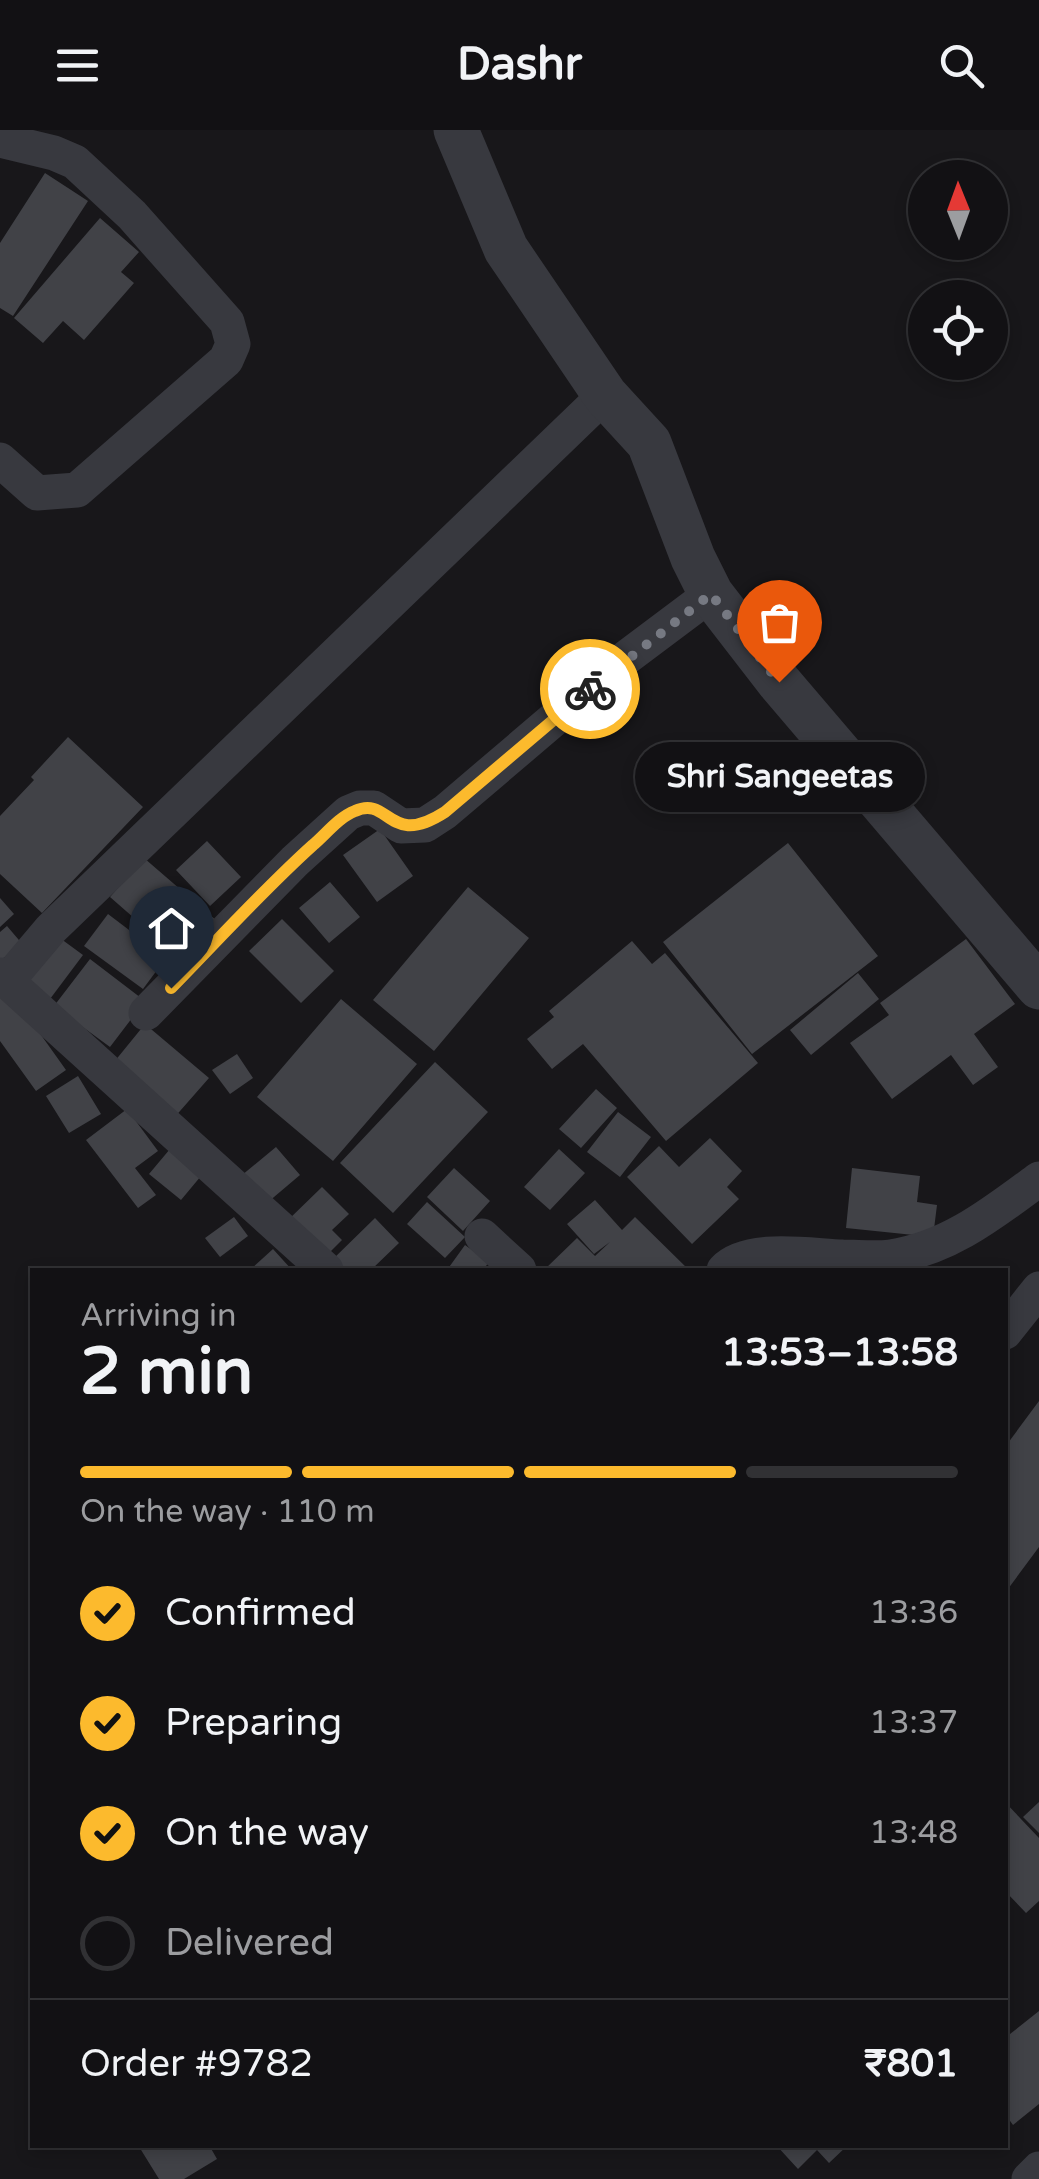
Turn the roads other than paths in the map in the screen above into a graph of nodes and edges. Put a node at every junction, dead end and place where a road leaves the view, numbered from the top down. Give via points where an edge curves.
1 (456, 130) edge
2 (0, 140) edge
3 (606, 395) junction
4 (0, 460) edge
5 (711, 594) junction
6 (4, 977) edge
7 (1039, 987) edge
8 (146, 1013) dead end
9 (1039, 1179) edge
10 (482, 1236) dead end
11 (324, 1268) edge
12 (517, 1268) edge
13 (726, 1268) edge
14 (1039, 1289) edge
15 (1008, 1328) edge
16 (1039, 2169) edge
17 (1029, 2179) edge

1 - 3 street via 506,250
2 - 4 street via 75,162 132,215 226,322 232,344 226,360 77,490 37,493
3 - 5 street via 649,444
3 - 6 street
5 - 7 street
5 - 8 street via 425,825 401,826 374,808 348,814
6 - 11 street
9 - 13 street via 975,1226 931,1247 888,1258 759,1255
10 - 12 street
14 - 15 street
16 - 17 street

